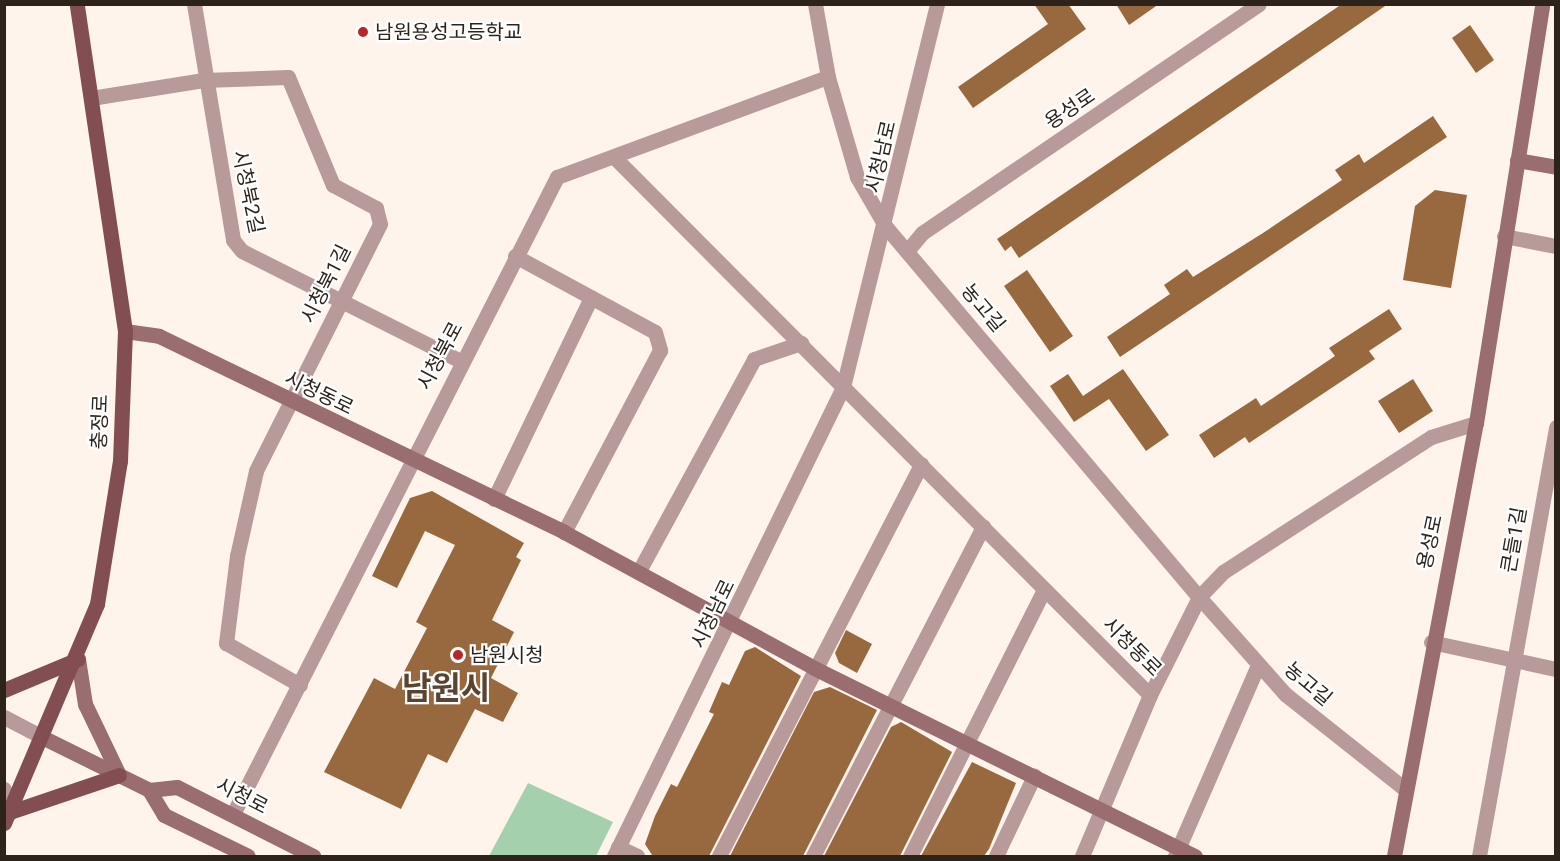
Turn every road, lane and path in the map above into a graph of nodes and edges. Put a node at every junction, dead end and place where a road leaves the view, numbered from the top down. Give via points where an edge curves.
1 (76, 4) edge
2 (194, 4) edge
3 (815, 4) edge
4 (937, 4) edge
5 (1259, 4) edge
6 (1542, 4) edge
7 (828, 78) junction
8 (204, 80) junction
9 (91, 98) junction
10 (615, 158) junction
11 (1517, 160) junction
12 (1556, 167) edge
13 (886, 227) junction
14 (1504, 236) junction
15 (1556, 246) edge
16 (907, 251) junction
17 (516, 256) junction
18 (591, 297) junction
19 (340, 301) junction
20 (125, 331) junction
21 (801, 343) junction
22 (461, 361) junction
23 (843, 387) junction
24 (292, 403) junction
25 (1476, 423) junction
26 (1556, 427) edge
27 (409, 460) junction
28 (921, 464) junction
29 (494, 499) junction
30 (983, 526) junction
31 (564, 532) junction
32 (639, 571) junction
33 (1044, 590) junction
34 (1199, 597) junction
35 (733, 622) junction
36 (1431, 642) junction
37 (78, 658) junction
38 (1513, 660) junction
39 (1257, 667) junction
40 (814, 668) junction
41 (1556, 669) edge
42 (300, 685) junction
43 (4, 690) edge
44 (1150, 695) junction
45 (890, 704) junction
46 (4, 717) edge
47 (44, 738) junction
48 (968, 743) junction
49 (119, 775) junction
50 (1034, 776) junction
51 (4, 789) edge
52 (1405, 789) junction
53 (149, 790) junction
54 (1101, 812) junction
55 (233, 814) junction
56 (7, 817) edge
57 (616, 852) edge
58 (1177, 852) edge
59 (248, 856) edge
60 (314, 856) edge
61 (637, 856) edge
62 (719, 856) edge
63 (813, 856) edge
64 (910, 856) edge
65 (996, 856) edge
66 (1082, 856) edge
67 (1195, 856) edge
68 (1394, 856) edge
69 (1479, 856) edge

1 - 9 main road, 충정로
2 - 8 street, 시청북2길
3 - 7 street, 농고길
4 - 13 street, 시청남로
5 - 16 street, 용성로 via 922,233
6 - 11 street, 용성로
7 - 10 street, 시청북로
7 - 13 street, 농고길 via 857,177
8 - 9 street, 시청북1길
8 - 19 street, 시청북2길 via 233,240 242,251
8 - 19 street, 시청북1길 via 288,77 333,185 376,208 380,224
9 - 20 main road, 충정로
10 - 17 street, 시청북로 via 557,177
10 - 21 street
11 - 12 street
11 - 14 street, 용성로
13 - 16 street, 농고길
13 - 23 street, 시청남로
14 - 15 street
14 - 25 street, 용성로
16 - 34 street, 농고길
17 - 18 street
17 - 22 street, 시청북로
18 - 29 street
18 - 31 street via 655,332 660,350
19 - 22 street, 시청북2길
19 - 24 street, 시청북1길
20 - 24 street, 시청동로 via 159,336
20 - 37 main road, 충정로 via 120,461 96,604
21 - 23 street
21 - 32 street via 754,359
22 - 27 street, 시청북로
23 - 28 street, 시청동로
23 - 35 street, 시청남로
24 - 27 street, 시청동로
24 - 42 street, 시청북1길 via 256,471 226,643
25 - 34 street via 1431,437 1223,572
25 - 36 street, 용성로
26 - 38 street, 큰들1길
27 - 29 street, 시청동로
27 - 42 street, 시청북로
28 - 30 street, 시청동로
28 - 40 street
29 - 31 street, 시청동로
30 - 33 street, 시청동로
30 - 45 street
31 - 32 street, 시청동로
32 - 35 street, 시청동로
33 - 44 street, 시청동로
33 - 48 street
34 - 39 street, 농고길
34 - 44 street
35 - 40 street, 시청동로
35 - 57 street, 시청남로
36 - 38 street
36 - 52 street, 용성로
37 - 43 main road
37 - 47 main road, 충정로
37 - 49 street via 85,704
38 - 41 street
38 - 69 street, 큰들1길
39 - 52 street, 농고길
39 - 58 street
40 - 45 street, 시청동로
40 - 62 street
42 - 55 street, 시청북로
44 - 54 street, 시청동로
45 - 48 street, 시청동로
45 - 63 street
46 - 47 street
47 - 49 street
47 - 56 main road, 충정로
48 - 50 street, 시청동로
48 - 64 street
49 - 53 street
49 - 56 main road
50 - 54 street, 시청동로
50 - 65 street
51 - 56 street
52 - 68 street, 용성로
53 - 55 street, 시청로 via 177,787
53 - 59 street via 165,815
54 - 58 street, 시청동로
54 - 66 street, 시청동로
55 - 60 street, 시청로
57 - 61 street
58 - 67 street, 시청동로

